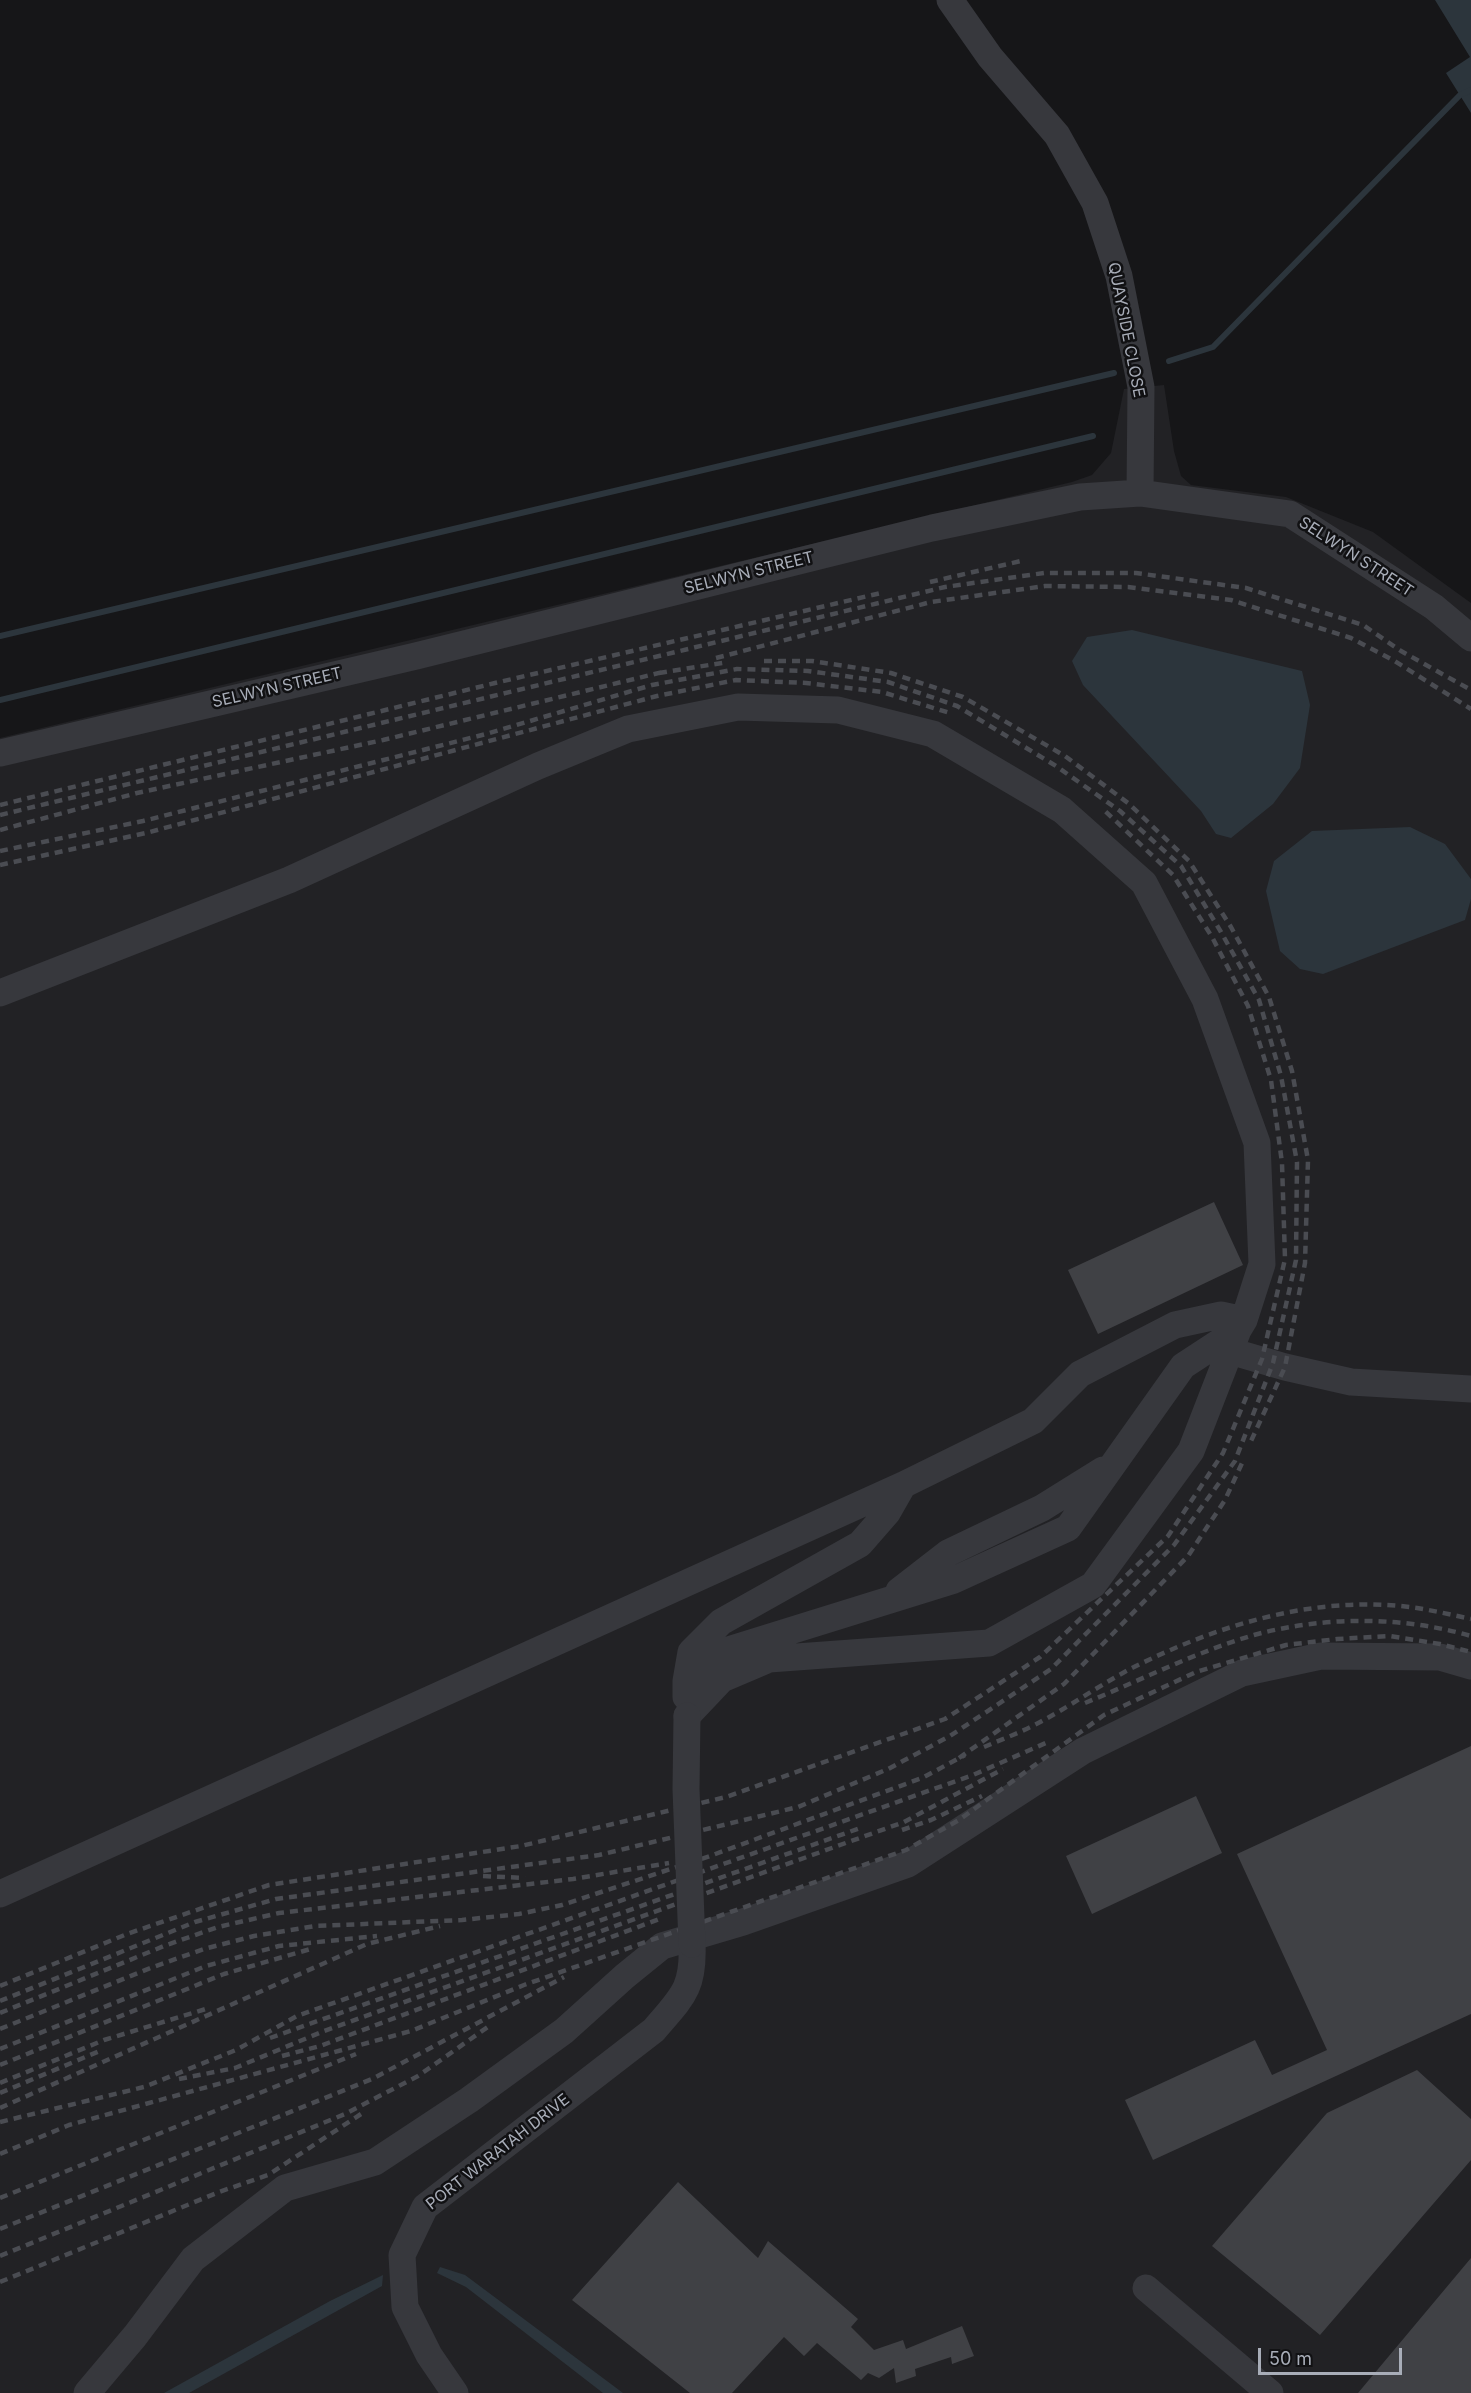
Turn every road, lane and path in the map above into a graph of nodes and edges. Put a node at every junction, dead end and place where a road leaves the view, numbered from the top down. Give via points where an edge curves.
1 (950, 0) edge
2 (1140, 493) junction
3 (1471, 638) edge
4 (0, 753) edge
5 (0, 993) edge
6 (1237, 1333) junction
7 (1471, 1389) edge
8 (903, 1485) junction
9 (1471, 1666) edge
10 (687, 1707) junction
11 (0, 1894) edge
12 (1146, 2288) dead end
13 (87, 2393) edge
14 (455, 2393) edge
15 (1270, 2393) edge

1 - 2 street, QUAYSIDE CLOSE via 990,57 1057,135 1095,203 1119,276 1141,387
2 - 3 street, SELWYN STREET via 1290,514 1434,607
2 - 4 street, SELWYN STREET via 1080,497 932,528 416,656
5 - 6 street via 288,880 628,729 738,707 838,710 933,734 1062,810 1144,883 1205,999 1257,1143 1262,1264
6 - 7 street via 1285,1367 1351,1382
6 - 8 street via 1221,1315 1175,1325 1080,1374 1033,1421
6 - 10 street via 1183,1366 1115,1462 1042,1508 948,1553 887,1601 719,1653
6 - 10 street via 1191,1451 1093,1585 988,1643 769,1659 722,1679
8 - 10 street, PORT WARATAH DRIVE via 887,1513 860,1544 721,1622 691,1652
8 - 11 street
9 - 13 street via 1440,1657 1321,1656 1242,1673 1083,1751 908,1864 662,1946 564,2031 469,2100 375,2162 285,2188 202,2252
10 - 14 street, PORT WARATAH DRIVE, bridge via 693,1969 683,1996 654,2030 425,2207 402,2255 405,2307 429,2355
12 - 15 street

